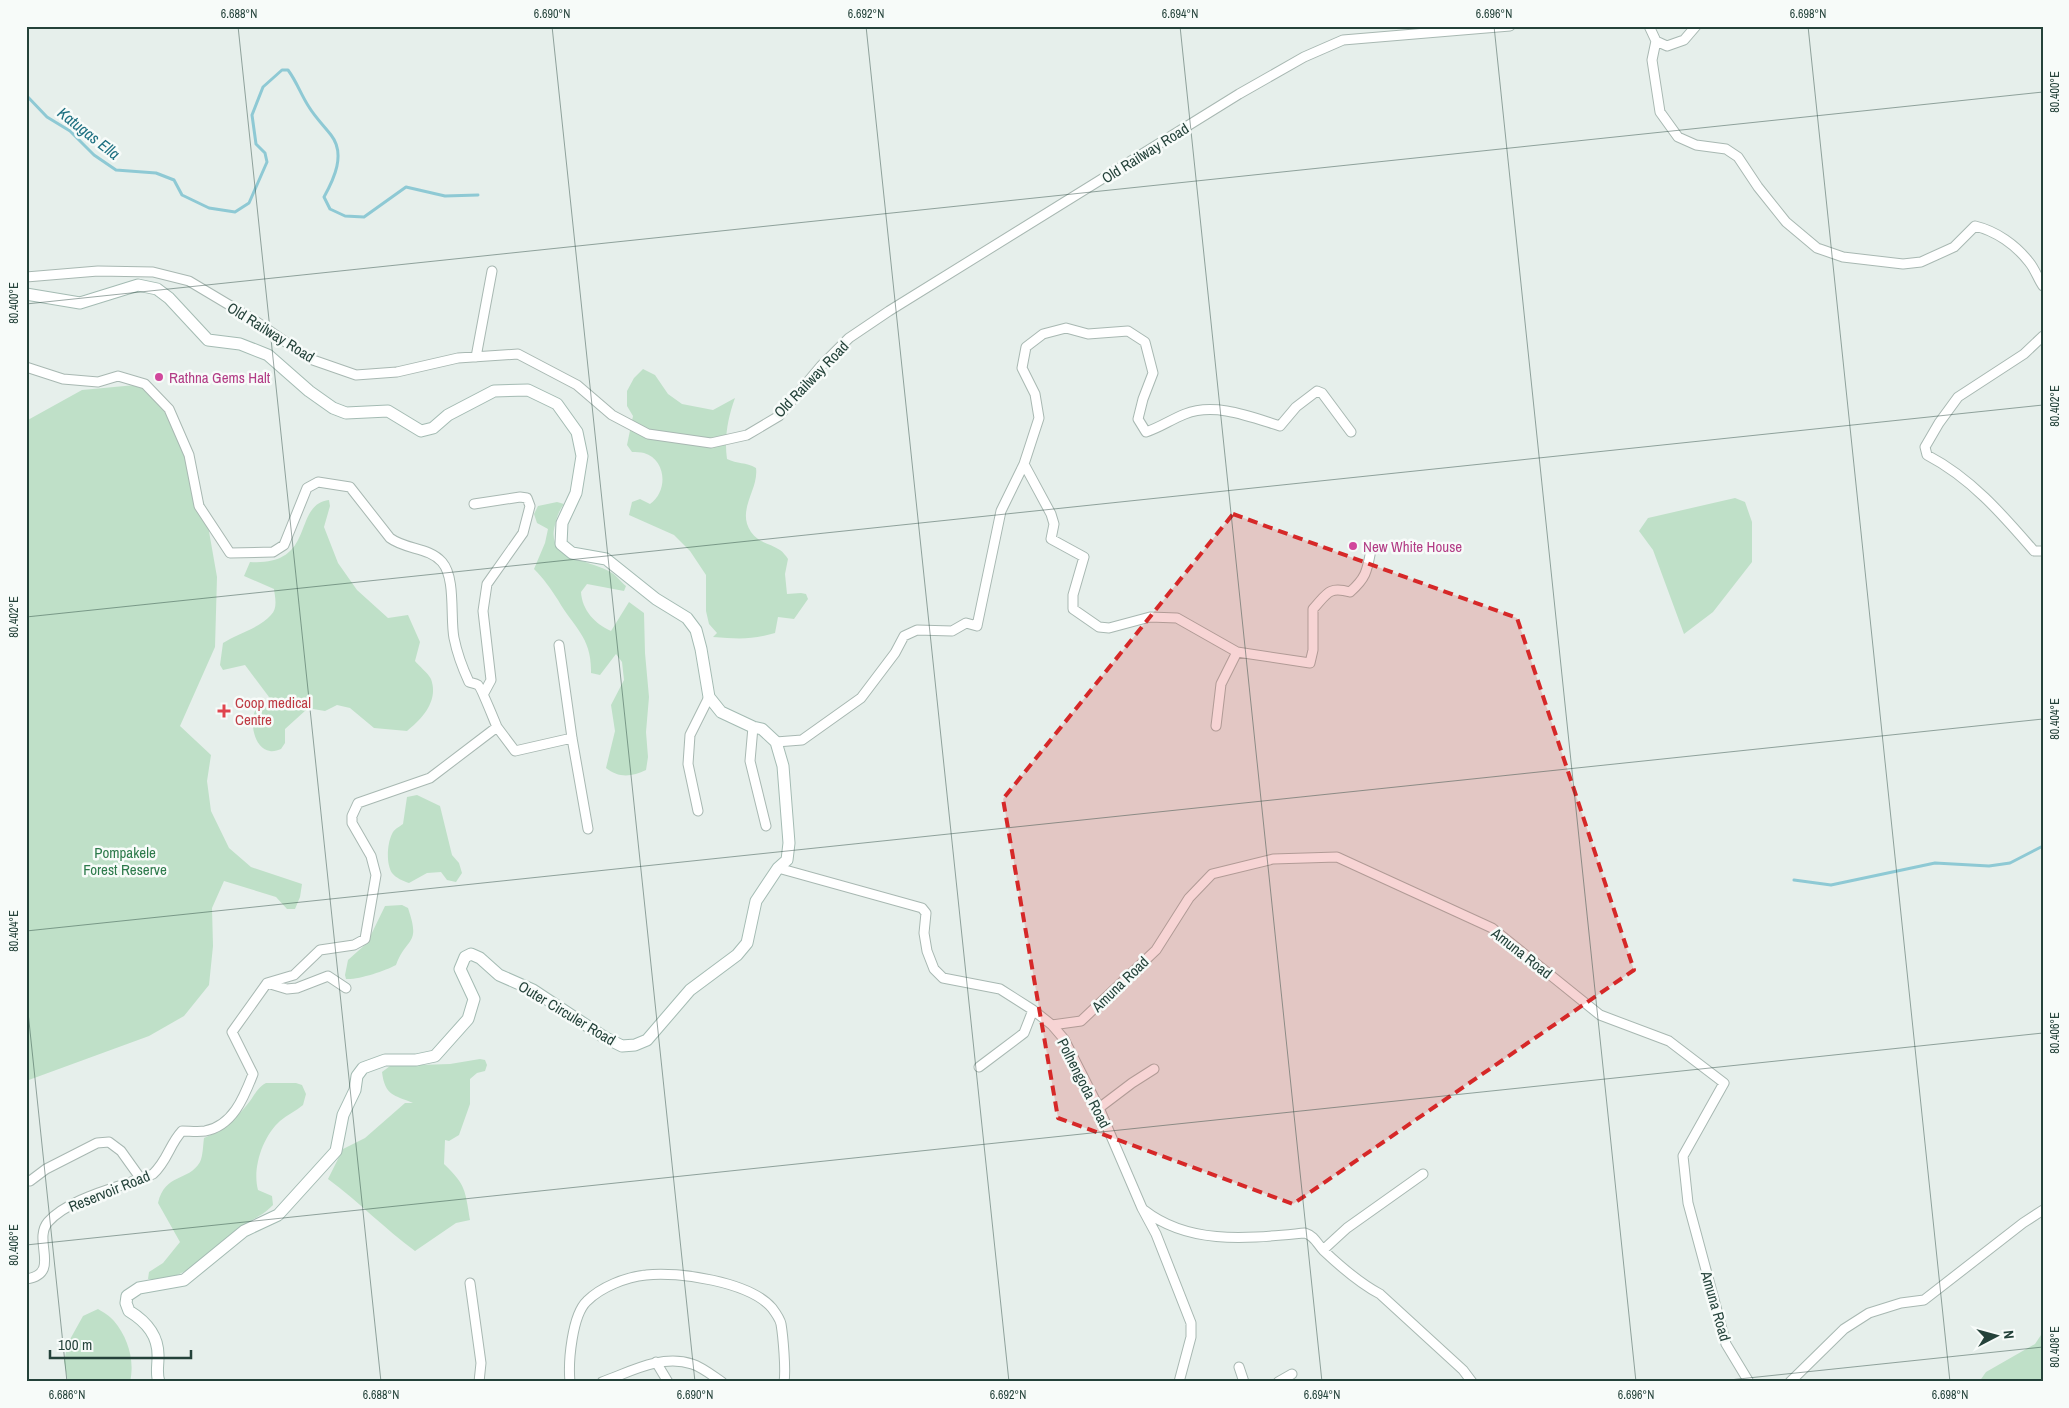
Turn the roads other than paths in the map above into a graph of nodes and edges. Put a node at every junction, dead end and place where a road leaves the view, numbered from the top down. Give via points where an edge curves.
1 (1510, 26) edge
2 (1650, 26) edge
3 (1696, 26) edge
4 (1656, 42) junction
5 (492, 271) dead end
6 (26, 277) edge
7 (2043, 286) edge
8 (26, 294) edge
9 (2043, 336) edge
10 (476, 357) junction
11 (26, 367) edge
12 (1351, 432) dead end
13 (1024, 464) junction
14 (474, 504) dead end
15 (1370, 550) dead end
16 (2043, 551) edge
17 (559, 644) dead end
18 (1237, 652) junction
19 (484, 693) junction
20 (709, 697) junction
21 (1216, 726) dead end
22 (497, 727) junction
23 (753, 727) junction
24 (572, 738) junction
25 (776, 742) junction
26 (698, 811) dead end
27 (766, 826) dead end
28 (588, 829) dead end
29 (778, 868) junction
30 (267, 983) junction
31 (346, 988) dead end
32 (1033, 1010) junction
33 (1052, 1026) junction
34 (979, 1067) dead end
35 (1154, 1069) dead end
36 (1098, 1108) junction
37 (1423, 1174) dead end
38 (142, 1179) junction
39 (30, 1181) dead end
40 (1142, 1208) junction
41 (2043, 1210) edge
42 (1323, 1250) junction
43 (26, 1279) edge
44 (470, 1283) dead end
45 (656, 1362) junction
46 (1239, 1367) dead end
47 (1292, 1374) dead end
48 (159, 1382) edge
49 (479, 1382) edge
50 (570, 1382) edge
51 (602, 1382) edge
52 (668, 1382) edge
53 (722, 1382) edge
54 (784, 1382) edge
55 (1179, 1382) edge
56 (1244, 1382) edge
57 (1278, 1382) edge
58 (1472, 1382) edge
59 (1748, 1382) edge
60 (1790, 1382) edge

1 - 10 street, Old Railway Road via 1343,40 1304,57 1239,94 849,338 779,416 747,435 711,443 648,434 612,416 577,385 518,354
2 - 4 street
3 - 4 street via 1684,40 1667,46
4 - 7 street via 1652,60 1660,112 1678,136 1696,145 1726,148 1738,156 1786,222 1817,248 1843,257 1904,264 1921,262 1954,247 1975,226 2004,239 2029,262
5 - 10 street
6 - 10 street, Old Railway Road via 98,271 153,272 190,281 310,359 356,375 397,372
8 - 20 street via 80,303 138,286 157,289 208,340 240,344 268,356 333,408 346,413 388,411 421,431 433,428 448,415 494,391 528,390 557,404 577,432 582,456 576,493 562,523 561,544 572,552 606,559 656,599 688,618 696,630
9 - 16 street via 2024,354 1958,398 1925,448 1927,455 1991,501 2034,550
11 - 19 street via 63,379 98,382 118,376 145,384 169,408 189,455 200,506 230,553 273,552 284,544 307,488 318,482 350,487 390,538 433,554 443,564 449,578 454,639 464,672 469,682 478,685
12 - 13 street via 1322,393 1317,391 1296,407 1280,426 1235,412 1209,409 1186,413 1146,432 1138,419 1153,373 1145,342 1128,331 1088,334 1066,328 1043,334 1026,347 1022,368 1035,394 1039,418
13 - 18 street via 1051,514 1054,524 1051,539 1084,557 1072,596 1073,609 1099,627 1109,628 1150,617 1177,618
13 - 25 street via 1001,511 977,626 966,623 952,630 917,630 904,636 861,698 802,740
14 - 19 street via 520,497 527,498 530,506 523,533 487,584 483,611 491,680
15 - 18 street via 1366,574 1360,584 1350,592 1331,590 1313,608 1310,663
17 - 24 street
18 - 21 street via 1221,684
19 - 22 street
20 - 23 street via 721,712
20 - 26 street via 690,735 688,764
22 - 24 street via 515,750
22 - 30 street via 430,778 358,803 352,823 371,856 376,875 365,939 354,945 320,950 294,975
23 - 25 street via 762,729
23 - 27 street via 750,761
24 - 28 street
25 - 29 street, Outer Circuler Road via 783,766 789,843 787,860
29 - 32 street, Polhengoda Road via 922,908 926,913 927,951 934,969 943,978 1000,990
29 - 48 street, Outer Circuler Road via 756,901 747,942 737,954 690,990 647,1040 635,1045 622,1046 604,1037 533,990 499,975 480,958 471,954 465,957 460,969 474,999 468,1019 435,1056 385,1060 363,1068 343,1115 336,1151 278,1215 244,1231 184,1280 139,1288 127,1296 129,1311 143,1319 159,1347
30 - 31 street via 287,989 297,988 328,976
30 - 38 street, Reservoir Road via 232,1032 253,1074 239,1105 220,1125 205,1131 182,1131 175,1138 163,1164
32 - 33 street, Polhengoda Road
32 - 34 street via 1024,1033
33 - 36 street, Polhengoda Road via 1064,1039
33 - 59 street, Amuna Road via 1081,1021 1156,950 1189,898 1212,874 1273,859 1337,857 1492,928 1600,1015 1669,1041 1724,1083 1683,1156 1688,1203 1726,1344
35 - 36 street
36 - 40 street, Polhengoda Road
37 - 42 street via 1347,1228
38 - 39 street via 121,1151 109,1142 97,1143 46,1169
38 - 43 street, Reservoir Road via 68,1205 47,1223 42,1235 45,1263 42,1272
40 - 42 street via 1159,1221 1188,1232 1250,1238 1305,1233 1312,1235
40 - 55 street, Polhengoda Road via 1156,1234 1191,1323 1192,1338
41 - 60 street via 1924,1300 1870,1313 1844,1329
42 - 58 street via 1364,1285 1380,1294
44 - 49 street via 481,1363
45 - 51 street
45 - 52 street
45 - 53 street via 669,1360 693,1364
46 - 56 street
47 - 57 street
50 - 54 street via 573,1333 586,1301 611,1285 643,1275 664,1274 710,1280 762,1298 781,1323

